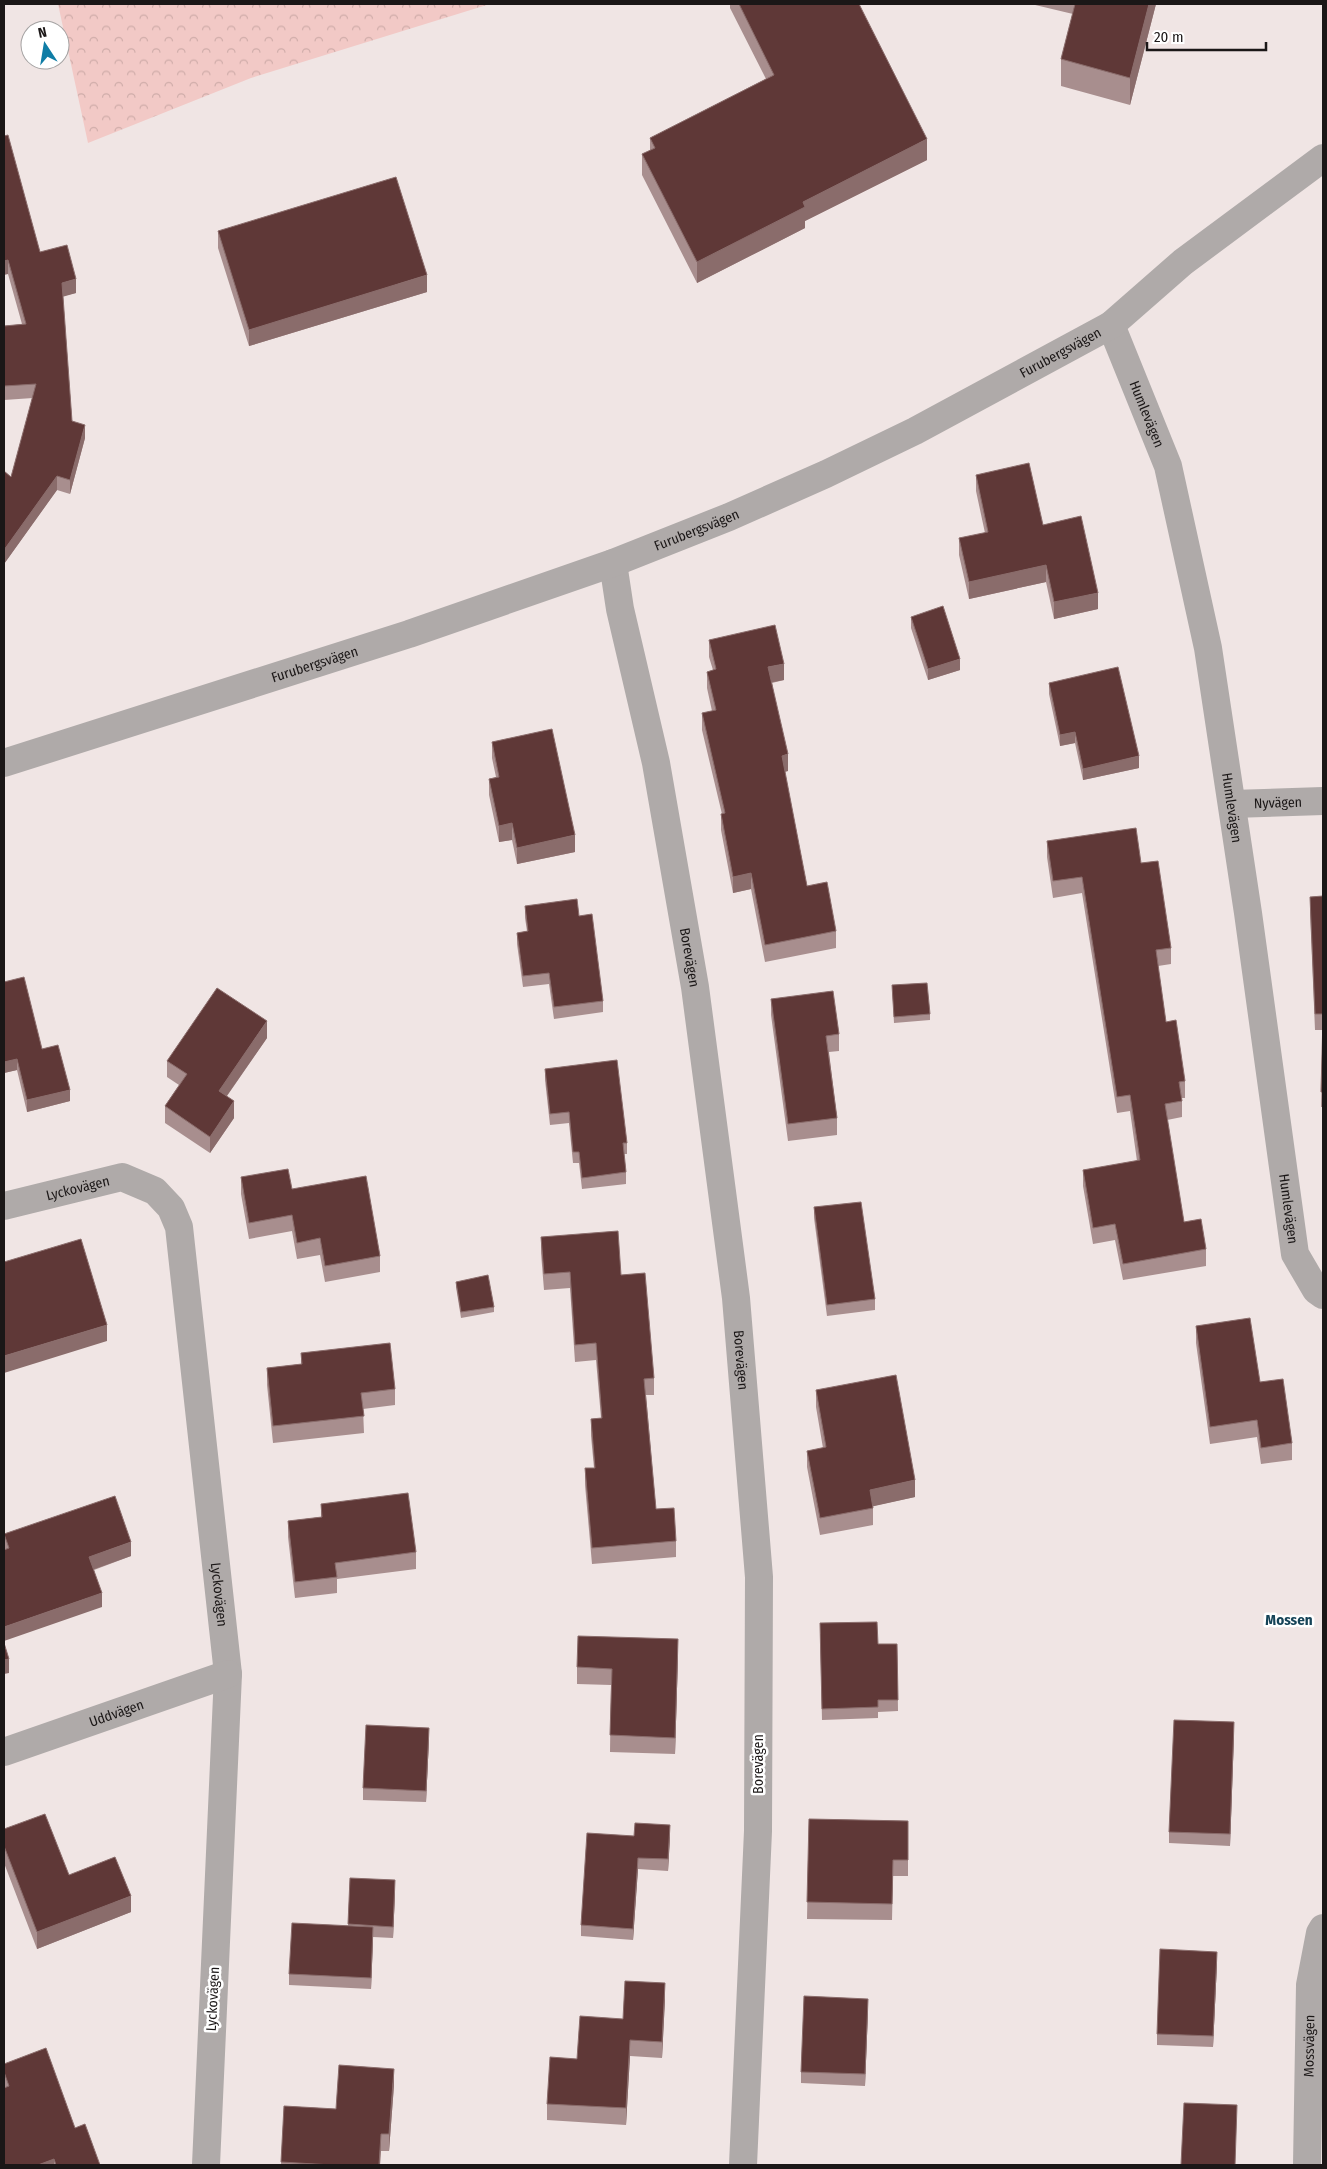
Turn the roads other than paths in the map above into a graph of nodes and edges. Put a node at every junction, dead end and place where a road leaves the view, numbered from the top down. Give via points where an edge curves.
1 (1323, 158) edge
2 (1111, 325) junction
3 (613, 563) junction
4 (4, 763) edge
5 (1323, 801) edge
6 (1232, 804) junction
7 (4, 1206) edge
8 (1323, 1295) edge
9 (228, 1674) junction
10 (4, 1752) edge
11 (1323, 1928) edge
12 (206, 2165) edge
13 (743, 2165) edge
14 (1307, 2165) edge

1 - 2 street, Furubergsvägen via 1183,262
2 - 3 street, Furubergsvägen via 915,431 826,474
2 - 6 street, Humlevägen via 1168,466 1208,648
3 - 4 street, Furubergsvägen via 409,634
3 - 13 street, Borevägen via 620,609 656,762 695,987 736,1298 757,1558 758,1831
5 - 6 street, Nyvägen
6 - 8 street, Humlevägen via 1295,1254 1316,1290
7 - 9 street, Lyckovägen via 122,1177 155,1191 171,1208 180,1227
9 - 10 street, Uddvägen
9 - 12 street, Lyckovägen
11 - 14 street, Mossvägen via 1310,1985

